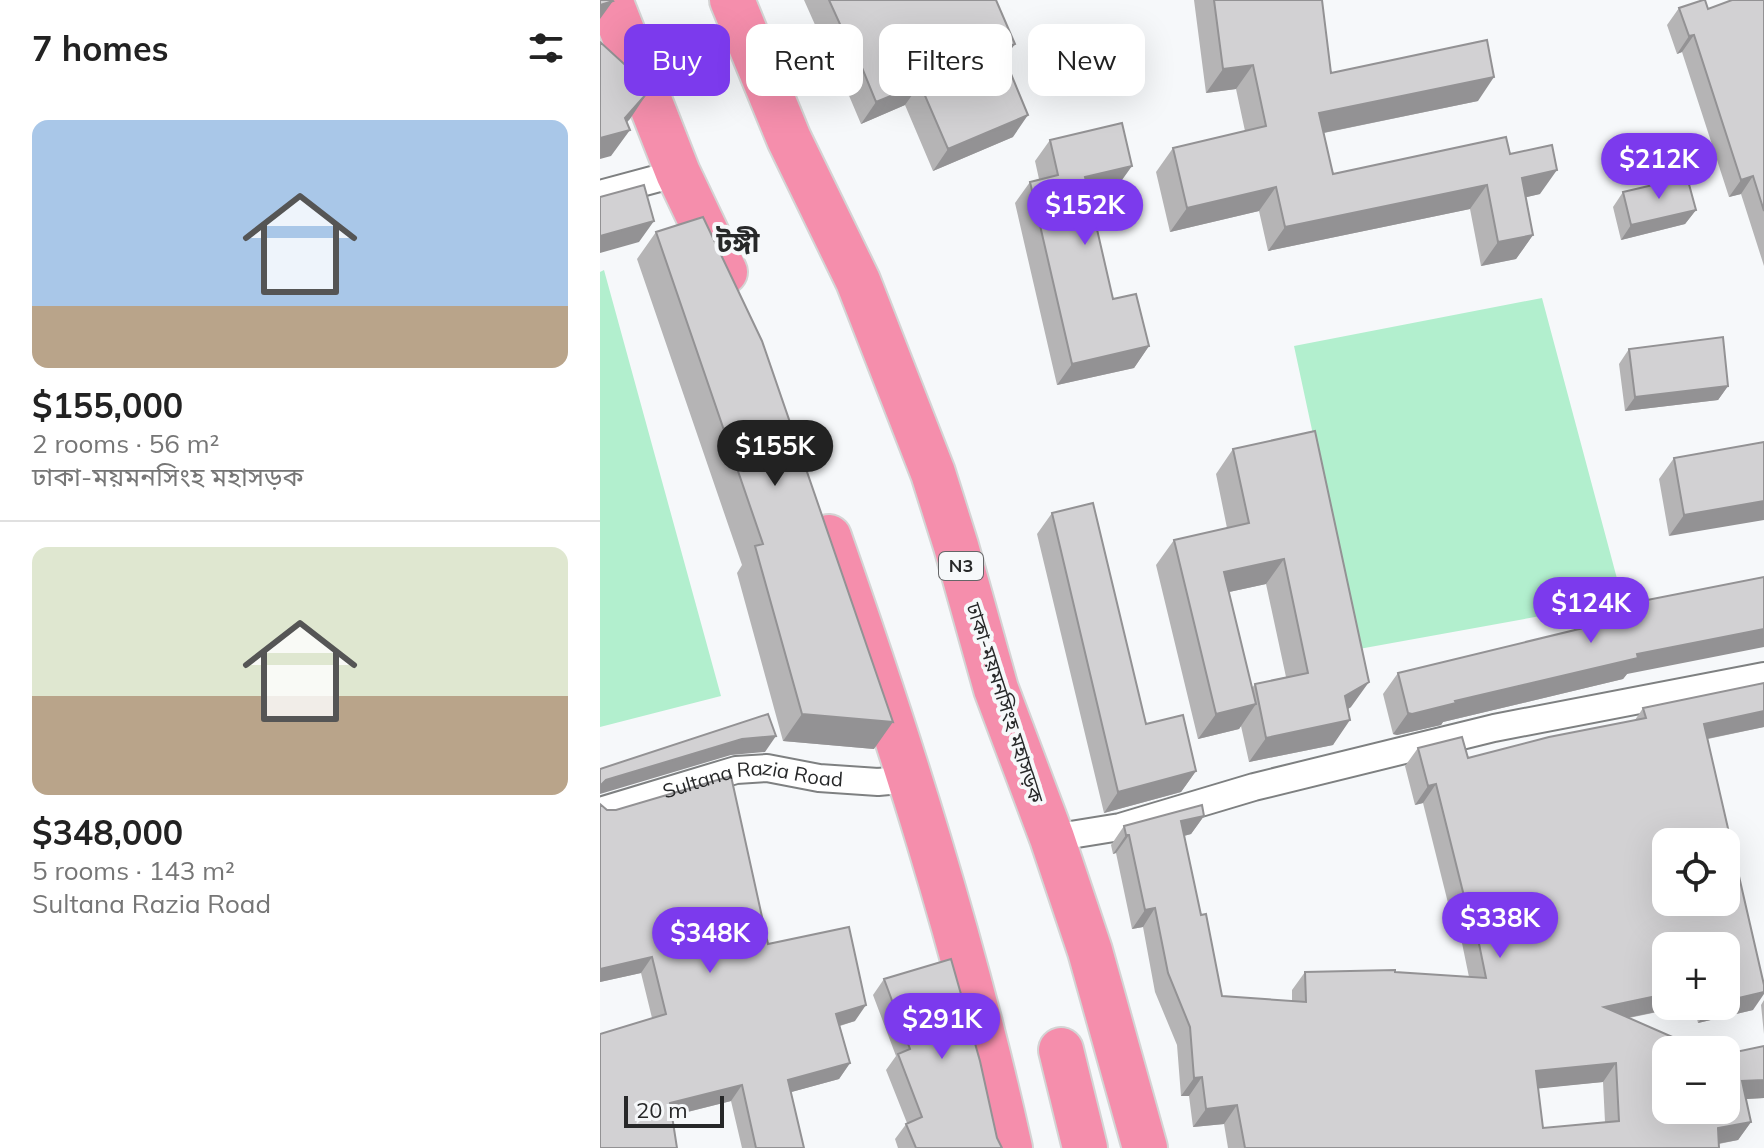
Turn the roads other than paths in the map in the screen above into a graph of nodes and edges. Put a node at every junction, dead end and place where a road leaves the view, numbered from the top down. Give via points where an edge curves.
1 (610, 0) edge
2 (732, 0) edge
3 (678, 173) junction
4 (600, 194) edge
5 (739, 301) edge
6 (816, 497) edge
7 (1764, 676) edge
8 (911, 779) junction
9 (600, 811) edge
10 (1052, 838) junction
11 (1061, 1050) dead end
12 (1010, 1148) edge
13 (1085, 1148) edge
14 (1145, 1148) edge

1 - 3 highway
2 - 10 highway, ঢাকা-ময়মনসিংহ মহাসড়ক / N3 via 789,139 858,281 927,458 996,689
3 - 4 street
3 - 5 highway
6 - 8 highway
7 - 10 street via 1494,728 1254,787 1120,827
8 - 9 street, Sultana Razia Road via 878,782 767,768 736,770
8 - 12 highway
10 - 14 highway, ঢাকা-ময়মনসিংহ মহাসড়ক / N3
11 - 13 highway

